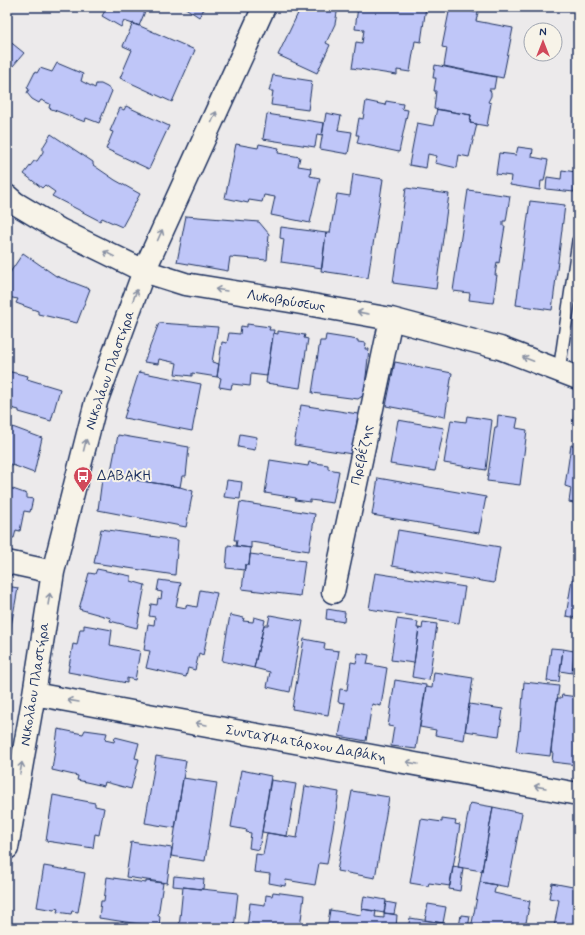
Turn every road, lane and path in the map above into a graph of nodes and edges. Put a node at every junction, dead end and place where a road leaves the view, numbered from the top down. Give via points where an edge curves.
1 (264, 7) edge
2 (7, 196) edge
3 (578, 241) edge
4 (144, 271) junction
5 (391, 318) junction
6 (569, 374) edge
7 (7, 562) edge
8 (53, 572) junction
9 (333, 592) dead end
10 (34, 694) junction
11 (578, 794) edge
12 (7, 843) edge

4 -> 1 street, Νικολάου Πλαστήρα
4 -> 2 street, Λυκοβρύσεως via 60,230
3 - 6 lane
5 -> 4 street, Λυκοβρύσεως via 185,284
8 -> 4 street, Νικολάου Πλαστήρα via 96,402
6 -> 5 street, Λυκοβρύσεως via 500,348
5 - 9 street, Πρεβέζης
7 - 8 street
10 -> 8 street, Νικολάου Πλαστήρα
11 -> 10 street, Συνταγματάρχου Δαβάκη
12 -> 10 street, Νικολάου Πλαστήρα

